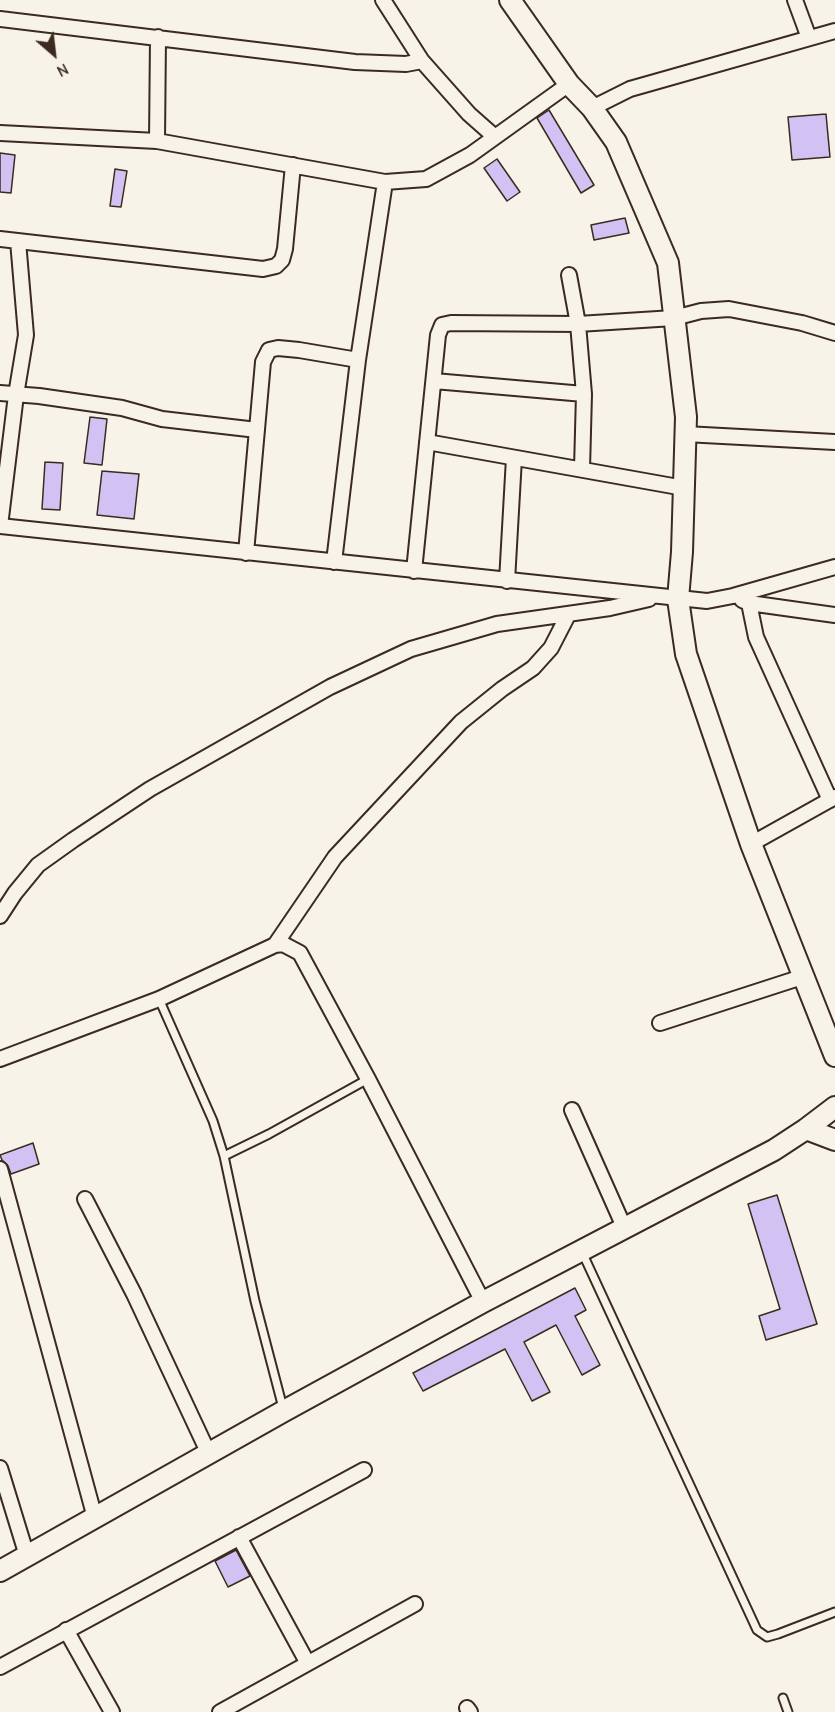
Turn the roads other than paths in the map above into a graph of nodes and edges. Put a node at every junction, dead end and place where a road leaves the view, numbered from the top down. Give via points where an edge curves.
1 (383, 0) edge
2 (510, 0) edge
3 (795, 0) edge
4 (0, 19) edge
5 (835, 31) edge
6 (158, 38) junction
7 (809, 38) junction
8 (422, 61) junction
9 (569, 84) junction
10 (592, 108) junction
11 (0, 133) edge
12 (495, 136) junction
13 (157, 141) junction
14 (293, 165) junction
15 (385, 182) junction
16 (0, 239) edge
17 (18, 241) junction
18 (569, 275) dead end
19 (674, 318) junction
20 (578, 324) junction
21 (835, 333) edge
22 (358, 360) junction
23 (434, 381) junction
24 (0, 393) edge
25 (584, 394) junction
26 (16, 395) junction
27 (256, 430) junction
28 (685, 434) junction
29 (427, 442) junction
30 (835, 442) edge
31 (514, 458) junction
32 (582, 470) junction
33 (684, 488) junction
34 (0, 526) edge
35 (246, 552) junction
36 (334, 562) junction
37 (835, 567) edge
38 (414, 571) junction
39 (507, 581) junction
40 (733, 596) junction
41 (669, 598) junction
42 (749, 603) junction
43 (568, 615) junction
44 (835, 615) edge
45 (832, 799) edge
46 (751, 844) junction
47 (0, 916) edge
48 (275, 945) junction
49 (805, 976) junction
50 (159, 999) junction
51 (660, 1023) dead end
52 (835, 1056) edge
53 (0, 1059) edge
54 (368, 1079) junction
55 (835, 1107) edge
56 (572, 1110) dead end
57 (806, 1129) junction
58 (835, 1140) edge
59 (224, 1156) junction
60 (0, 1169) edge
61 (85, 1199) dead end
62 (624, 1227) junction
63 (581, 1250) junction
64 (483, 1302) junction
65 (284, 1411) junction
66 (208, 1452) junction
67 (0, 1468) edge
68 (364, 1470) dead end
69 (95, 1518) junction
70 (239, 1537) junction
71 (27, 1556) junction
72 (0, 1571) edge
73 (415, 1604) dead end
74 (835, 1612) edge
75 (66, 1630) junction
76 (307, 1662) junction
77 (0, 1667) edge
78 (783, 1698) dead end
79 (111, 1712) edge
80 (220, 1712) edge
81 (788, 1712) edge

1 - 8 street
2 - 9 street
3 - 7 street
4 - 6 street
5 - 7 street
6 - 8 street via 355,63
6 - 13 street
7 - 10 street via 630,89
8 - 12 street via 469,114
9 - 10 street
9 - 12 street
10 - 19 street via 615,142 668,263
11 - 13 street
12 - 15 street via 426,179
13 - 14 street
14 - 15 street
14 - 17 street via 285,249 276,266 263,269
15 - 22 street
16 - 17 street
17 - 26 street via 26,335
18 - 20 street
19 - 20 street
19 - 21 street via 729,309
19 - 28 street
20 - 23 street via 442,325
20 - 25 street
22 - 27 street via 299,350 269,350 263,362
22 - 36 street
23 - 25 street
23 - 29 street
24 - 26 street
25 - 32 street
26 - 27 street
26 - 34 street
27 - 35 street
28 - 30 street
28 - 33 street
29 - 31 street
29 - 38 street
31 - 32 street
31 - 39 street
32 - 33 street
33 - 41 street via 682,552
34 - 35 street
35 - 36 street
36 - 38 street
37 - 40 street
38 - 39 street
39 - 41 street
40 - 41 street via 707,601
40 - 42 street
41 - 43 street
41 - 46 street
42 - 44 street
42 - 45 street via 756,637
43 - 47 street via 497,624 411,649 330,687 150,789 73,840 38,865
43 - 48 street via 551,648 532,668 461,722 335,857
45 - 46 street
46 - 49 street
48 - 50 street
48 - 54 street via 284,944 300,953
49 - 51 street
49 - 52 street
50 - 53 street
50 - 59 lane via 213,1121
54 - 59 lane
54 - 64 street
55 - 57 street
56 - 62 street
57 - 58 street
57 - 62 street
59 - 65 lane via 255,1302
60 - 69 street
61 - 66 street
62 - 63 street
63 - 64 street
63 - 74 lane via 757,1630 767,1637
64 - 65 street
65 - 66 street
66 - 69 street
67 - 71 street
68 - 70 street
69 - 71 street
70 - 75 street
70 - 76 street
71 - 72 street
73 - 76 street
75 - 77 street
75 - 79 street
76 - 80 street
78 - 81 lane

